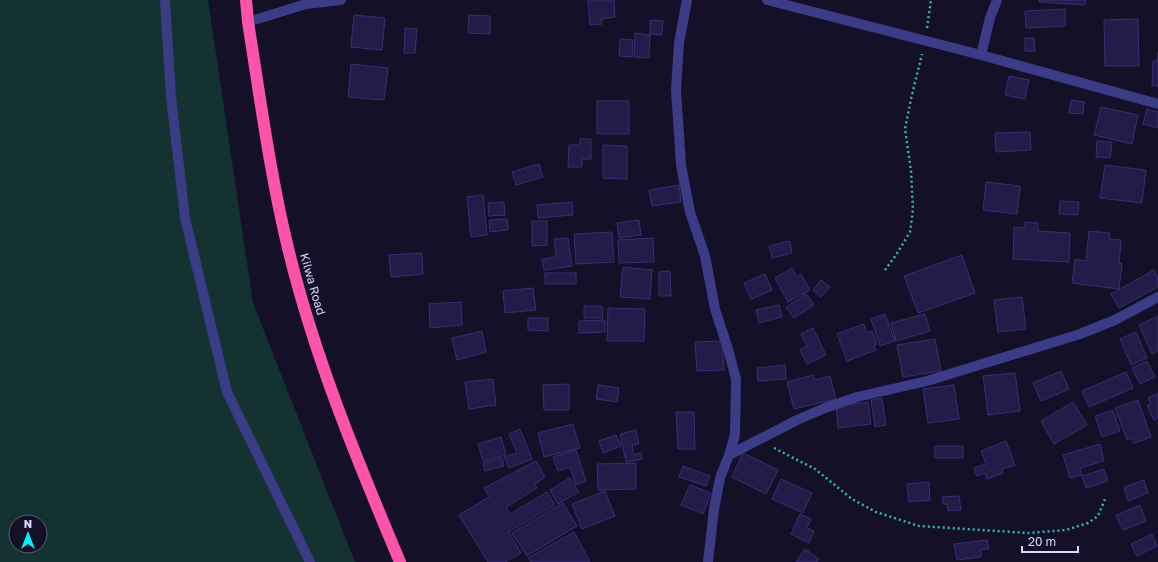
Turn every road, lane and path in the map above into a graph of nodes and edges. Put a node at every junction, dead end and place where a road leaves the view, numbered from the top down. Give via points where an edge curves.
1 (165, 0) edge
2 (246, 0) edge
3 (341, 0) edge
4 (687, 0) edge
5 (767, 0) edge
6 (932, 0) edge
7 (997, 0) edge
8 (248, 22) junction
9 (925, 41) junction
10 (981, 55) junction
11 (1158, 104) edge
12 (885, 270) dead end
13 (1158, 297) edge
14 (757, 440) junction
15 (730, 455) junction
16 (1105, 499) dead end
17 (310, 562) edge
18 (400, 562) edge
19 (708, 562) edge

1 - 17 street via 171,97 185,218 227,392
2 - 8 highway, Kilwa Road
3 - 8 street via 306,4
4 - 15 street via 679,43 676,90 681,165 690,212 705,256 715,309 736,379 735,435
5 - 9 street
6 - 9 path
7 - 10 street
8 - 18 highway, Kilwa Road via 269,155 288,249 338,412
9 - 10 street
9 - 12 path via 905,129 913,210 910,232
10 - 11 street
13 - 14 street via 1115,320 1080,334 926,381 825,408
14 - 15 street
14 - 16 path via 815,468 852,499 876,512 918,526 1028,533 1066,530 1088,523 1098,516
15 - 19 street via 720,478

